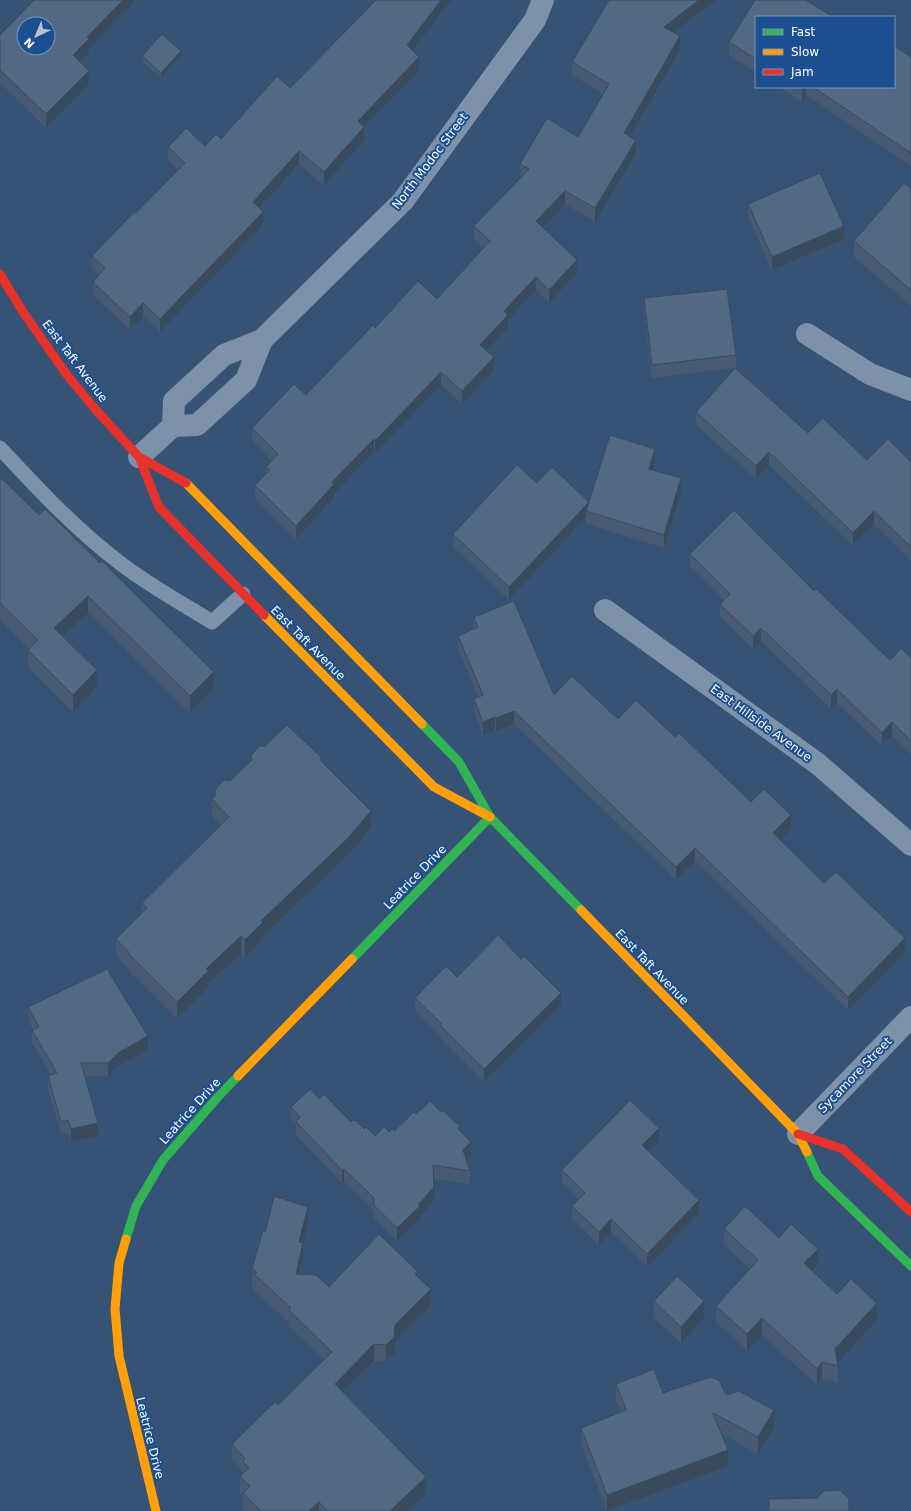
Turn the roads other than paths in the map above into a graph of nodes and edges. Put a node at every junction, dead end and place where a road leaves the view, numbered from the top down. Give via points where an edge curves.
1 (544, 0) edge
2 (0, 274) edge
3 (5, 297) edge
4 (807, 334) dead end
5 (262, 340) junction
6 (911, 390) edge
7 (173, 426) junction
8 (0, 448) edge
9 (139, 457) junction
10 (243, 594) junction
11 (605, 610) dead end
12 (490, 817) junction
13 (911, 845) edge
14 (911, 1017) edge
15 (798, 1134) junction
16 (911, 1212) edge
17 (911, 1266) edge
18 (156, 1511) edge

1 - 5 street, North Modoc Street via 535,20 403,201
2 - 3 street, East Taft Avenue
3 - 9 street, East Taft Avenue via 95,409
4 - 6 street via 870,374
5 - 7 street, North Modoc Street via 246,380 197,425
5 - 7 street, North Modoc Street via 224,355 174,401
7 - 9 street
8 - 10 lane via 64,516 124,566 172,598 212,622
9 - 10 street, East Taft Avenue via 159,507
9 - 12 street, East Taft Avenue via 184,481 459,762
10 - 12 street, East Taft Avenue via 434,786
11 - 13 street, East Hillside Avenue via 818,764
12 - 15 street, East Taft Avenue
12 - 18 street, Leatrice Drive via 217,1098 163,1160 136,1206 120,1263 114,1309 119,1356
14 - 15 street, Sycamore Street
15 - 16 street, East Taft Avenue via 843,1149
15 - 17 street, East Taft Avenue via 818,1176

